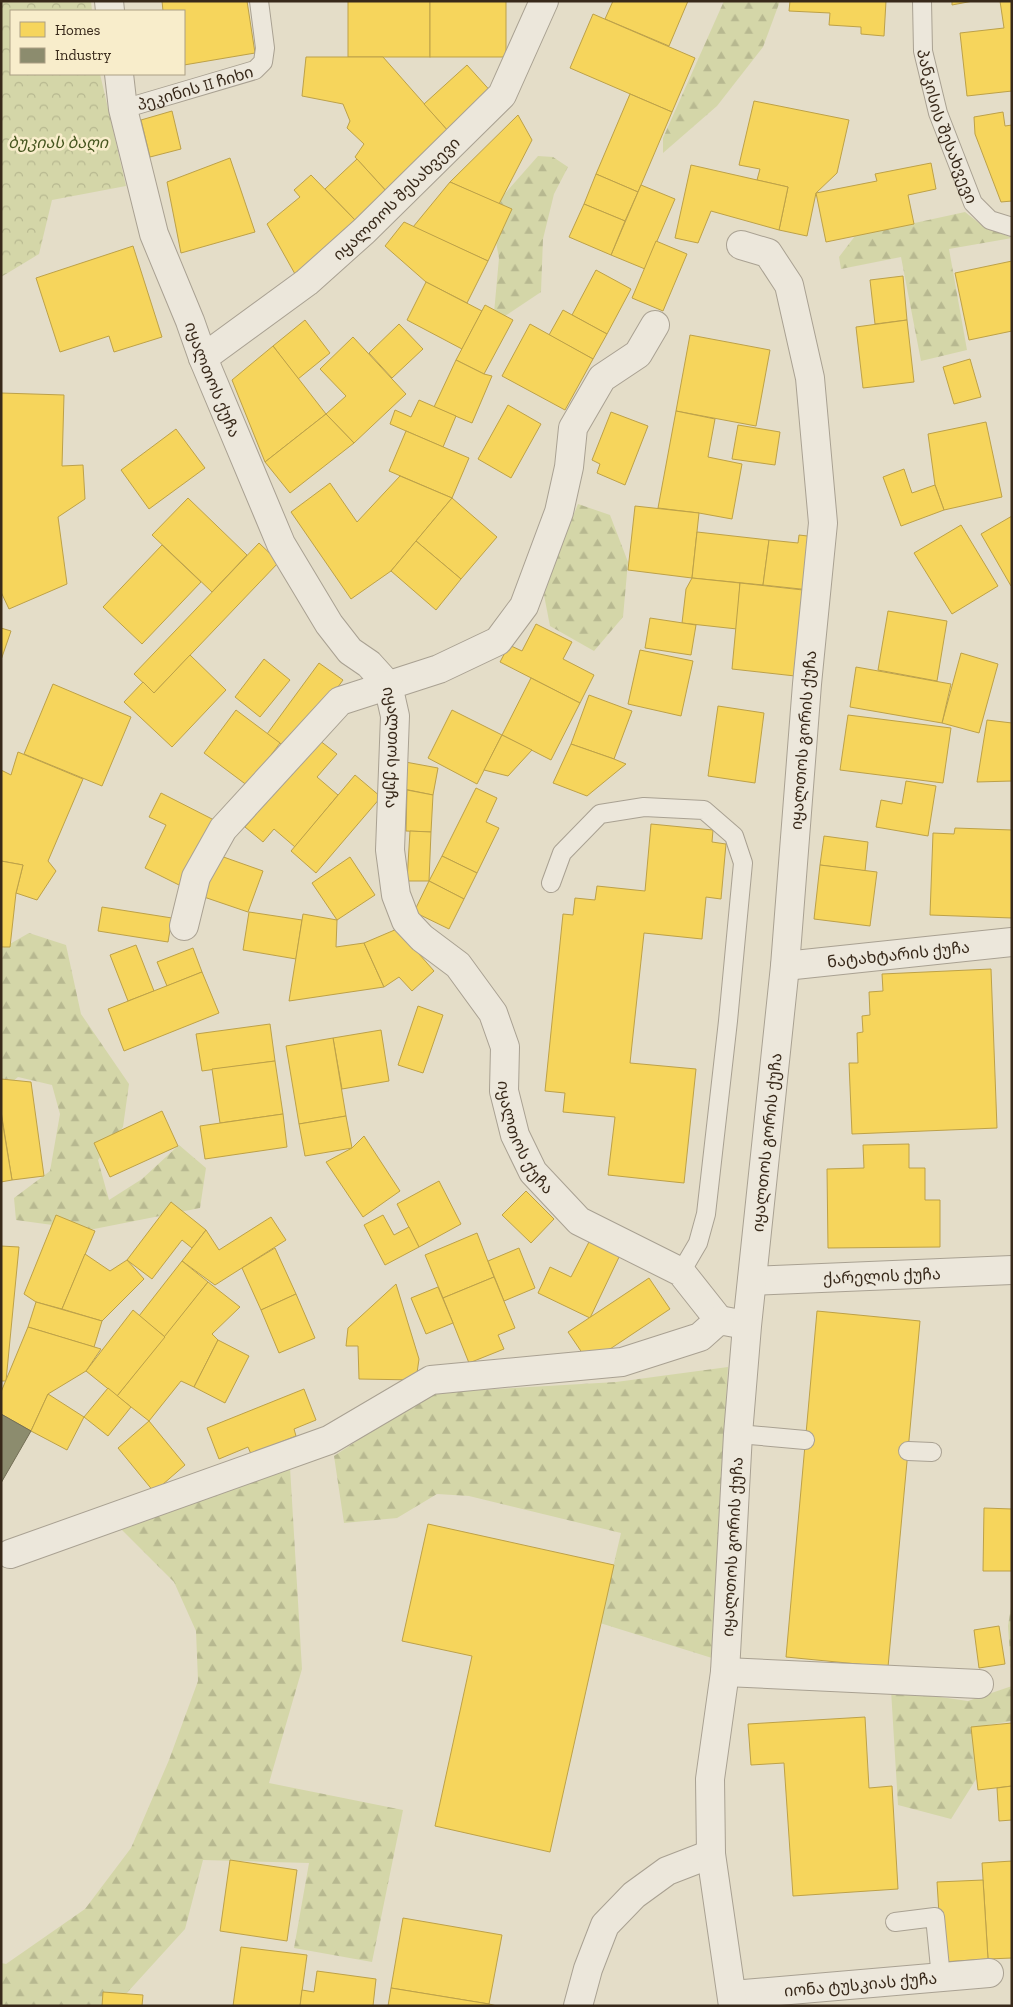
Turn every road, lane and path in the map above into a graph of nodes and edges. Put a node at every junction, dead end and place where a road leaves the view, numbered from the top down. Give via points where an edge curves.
1 (259, 1) edge
2 (544, 1) edge
3 (922, 1) edge
4 (118, 75) edge
5 (123, 109) junction
6 (1012, 226) edge
7 (741, 245) dead end
8 (655, 325) dead end
9 (205, 363) junction
10 (388, 685) junction
11 (551, 883) dead end
12 (184, 926) dead end
13 (1012, 942) edge
14 (785, 966) junction
15 (1012, 1270) edge
16 (681, 1272) junction
17 (752, 1281) junction
18 (719, 1320) junction
19 (747, 1326) junction
20 (738, 1434) junction
21 (805, 1440) dead end
22 (908, 1451) dead end
23 (932, 1452) dead end
24 (10, 1554) dead end
25 (725, 1672) junction
26 (980, 1684) dead end
27 (711, 1854) junction
28 (895, 1922) dead end
29 (989, 1972) dead end
30 (941, 1978) junction
31 (733, 2000) edge
32 (578, 2006) edge

1 - 5 lane, პეკინის II ჩიხი via 265,48 263,62 255,70
2 - 9 street, იყალთოს შესახვევი via 502,96 314,276
3 - 6 lane, პანკისის შესახვევი via 924,51 938,113 972,203 990,220
4 - 5 street, იყალთოს ქუჩა
5 - 9 street, იყალთოს ქუჩა via 154,234
7 - 14 street, იყალთოს გორის ქუჩა via 768,253 789,285 810,378 823,522
8 - 10 street via 638,354 602,378 573,428 559,512 524,606 498,641 439,669
9 - 10 street, იყალთოს ქუჩა via 280,544 329,624 350,651 369,664
10 - 12 street via 340,701 223,830 196,878
10 - 16 street, იყალთოს ქუჩა via 395,716 390,850 396,895 406,921 422,938 458,965 493,1013 505,1047 504,1091 515,1136 533,1172 579,1221
11 - 16 lane via 562,853 600,814 644,806 704,810 734,836 742,863 706,1214 698,1243
13 - 14 street, ნატახტარის ქუჩა
14 - 17 street, იყალთოს გორის ქუჩა
15 - 17 street, ქარელის ქუჩა
16 - 18 street, იყალთოს ქუჩა
17 - 19 street, იყალთოს გორის ქუჩა
18 - 19 street
18 - 24 street via 700,1337 622,1362 431,1380 329,1440
19 - 20 street, იყალთოს გორის ქუჩა
20 - 21 lane
20 - 25 street, იყალთოს გორის ქუჩა
22 - 23 lane
25 - 26 street
25 - 27 street, იყალთოს გორის ქუჩა via 710,1779
27 - 31 street, იყალთოს გორის ქუჩა
27 - 32 street via 667,1870 634,1895 605,1924
28 - 30 lane via 935,1917
29 - 30 street, იონა ტუსკიას ქუჩა
30 - 31 street, იონა ტუსკიას ქუჩა

